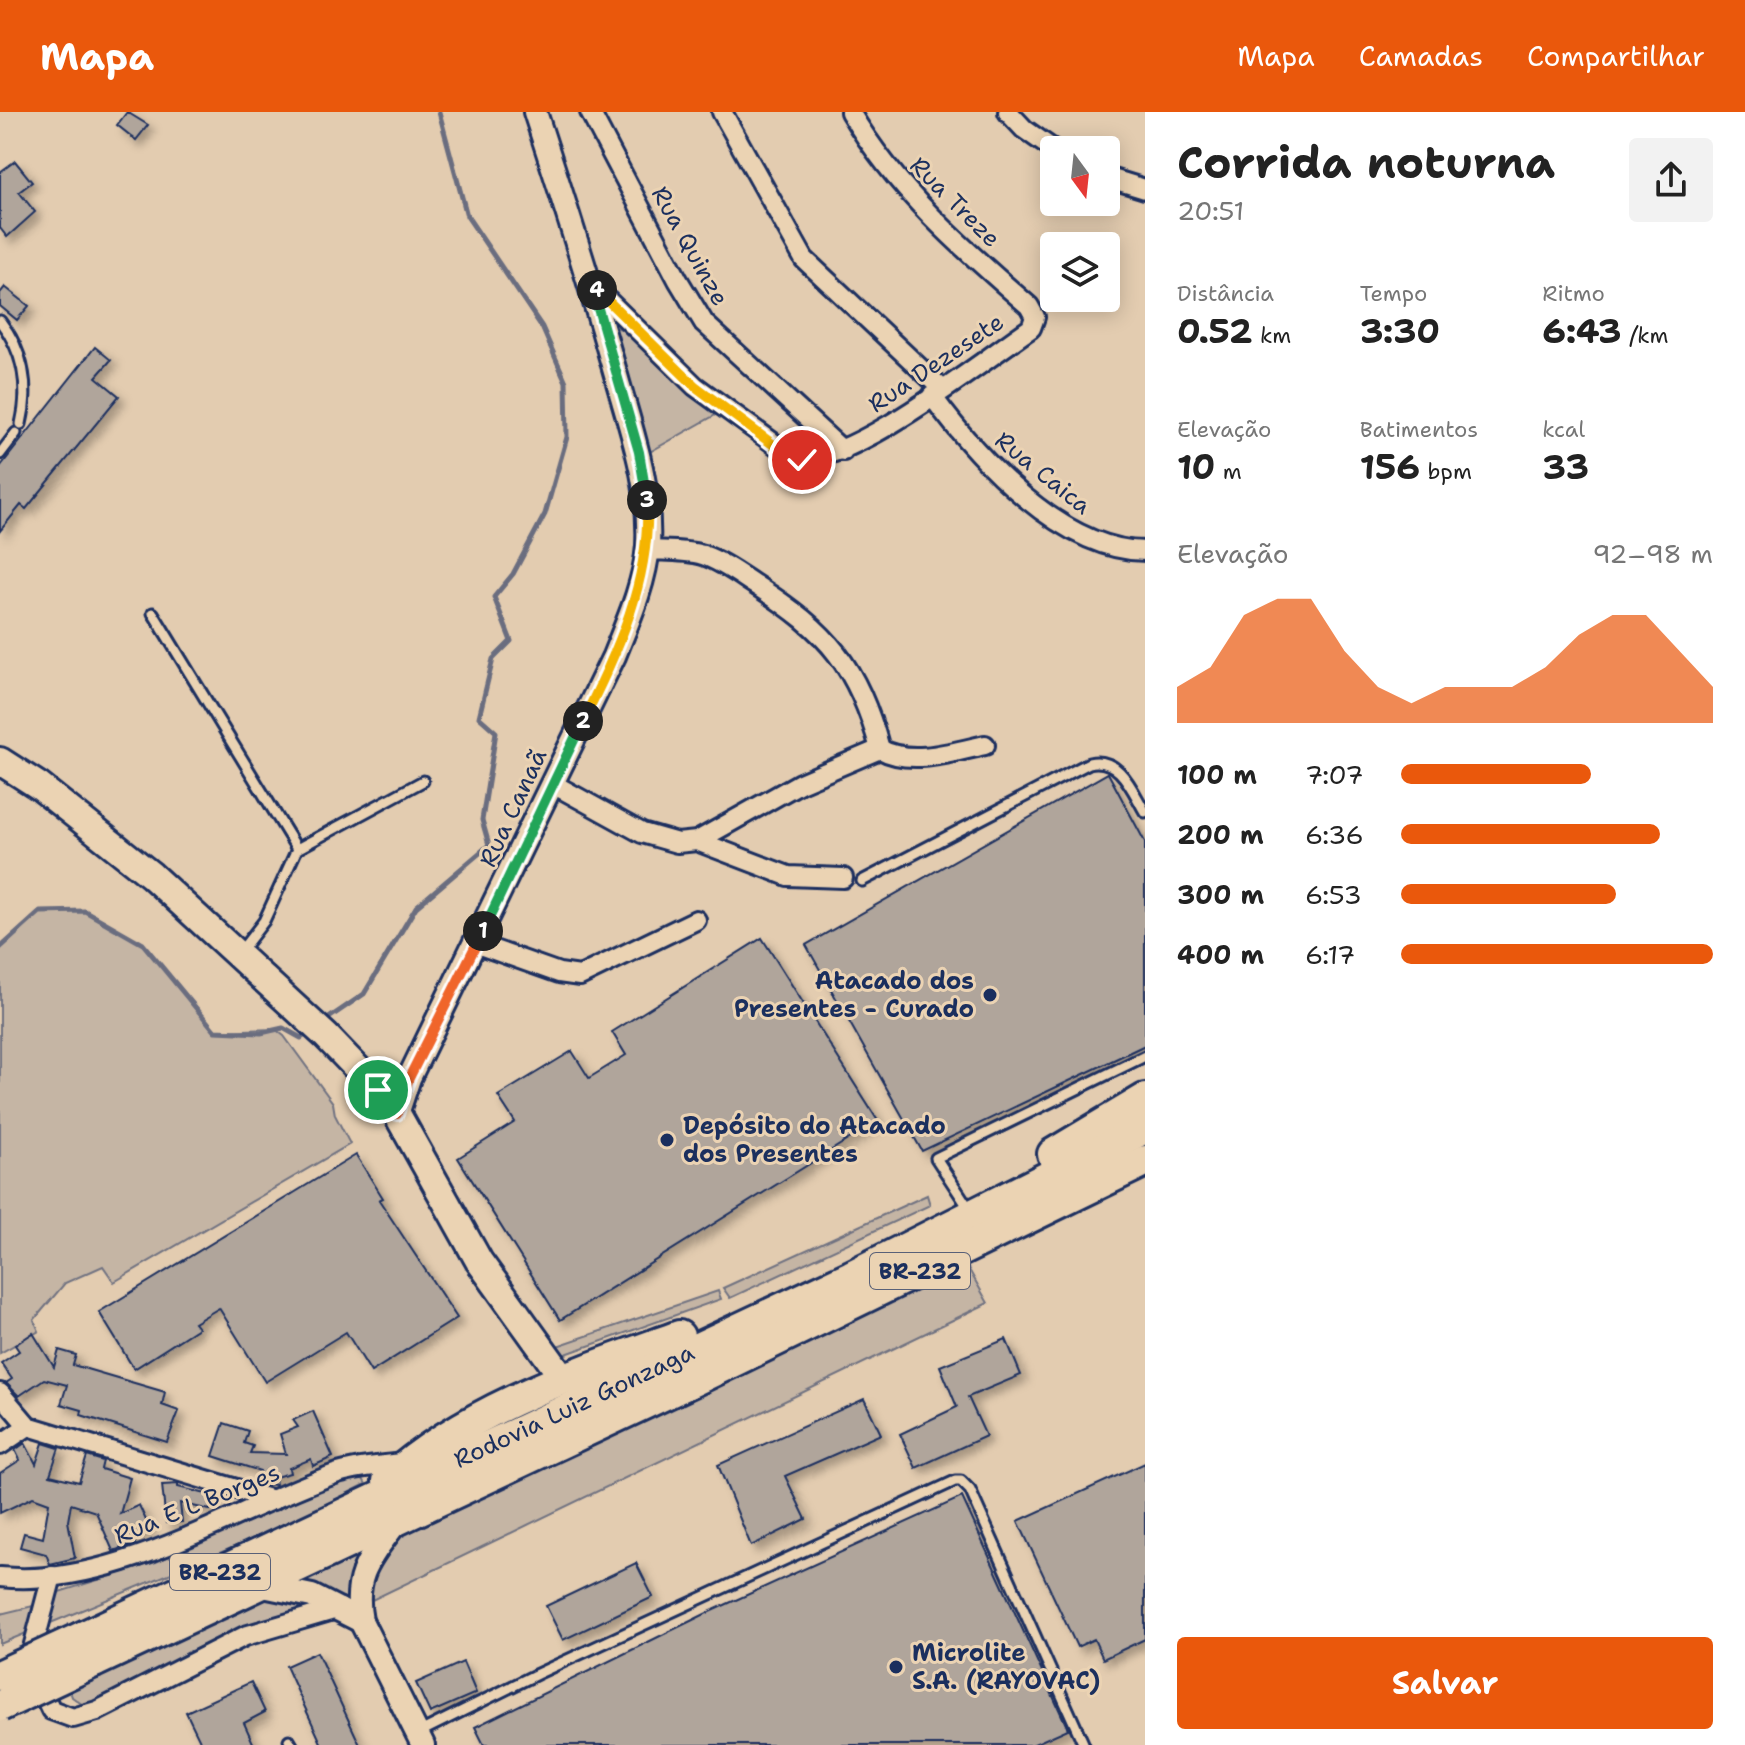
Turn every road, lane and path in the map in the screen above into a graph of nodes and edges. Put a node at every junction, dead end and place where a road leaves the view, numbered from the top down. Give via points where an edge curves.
1 (535, 112) edge
2 (590, 112) edge
3 (722, 112) edge
4 (850, 112) edge
5 (1008, 112) edge
6 (1040, 140) edge
7 (1120, 181) edge
8 (1145, 189) edge
9 (591, 284) junction
10 (1035, 317) joint
11 (0, 321) edge
12 (937, 392) junction
13 (843, 451) junction
14 (0, 454) edge
15 (648, 550) junction
16 (1145, 551) edge
17 (153, 613) dead end
18 (985, 745) dead end
19 (880, 749) junction
20 (0, 761) edge
21 (423, 781) dead end
22 (553, 784) junction
23 (1145, 812) edge
24 (697, 841) junction
25 (297, 849) junction
26 (852, 880) joint
27 (696, 920) dead end
28 (477, 944) junction
29 (238, 955) junction
30 (1145, 1056) edge
31 (1145, 1099) edge
32 (397, 1114) junction
33 (1145, 1128) edge
34 (1145, 1161) edge
35 (968, 1207) junction
36 (943, 1230) junction
37 (851, 1276) junction
38 (563, 1378) junction
39 (0, 1393) edge
40 (28, 1426) junction
41 (0, 1445) edge
42 (410, 1462) junction
43 (273, 1500) junction
44 (359, 1508) junction
45 (399, 1520) junction
46 (52, 1576) junction
47 (0, 1577) edge
48 (263, 1586) junction
49 (340, 1608) junction
50 (361, 1621) junction
51 (88, 1650) junction
52 (0, 1675) edge
53 (0, 1706) edge
54 (420, 1739) edge
55 (1084, 1745) edge

1 - 9 street, Rua Canaã
2 - 13 street, Rua Quinze via 704,323
3 - 12 street, Rua Caica via 804,259
4 - 10 street, Rua Treze via 918,205
5 - 6 street
7 - 8 street
9 - 13 street, Rua Dezesete via 695,386 779,449 802,460
9 - 15 street, Rua Canaã via 647,484
10 - 12 street, Rua Dezesete via 1031,328
11 - 14 lane via 25,373 25,405 18,428
12 - 13 street, Rua Dezesete
12 - 16 street, Rua Caica via 975,449 1070,530 1097,544
15 - 19 street via 713,559 820,632 853,679
15 - 22 street, Rua Canaã via 614,656
17 - 25 lane
18 - 19 street via 940,755 897,756
19 - 24 street via 800,783
20 - 29 main road via 97,830
21 - 25 lane
22 - 24 street via 642,833 677,843
22 - 28 street, Rua Canaã
23 - 26 lane via 1123,775 1101,760
24 - 26 street via 788,876
25 - 29 lane via 264,921
27 - 28 street via 580,976
28 - 32 street, Rua Canaã via 409,1078
29 - 32 main road via 317,1027
30 - 35 lane via 936,1158
31 - 35 highway
32 - 38 main road via 479,1261
33 - 36 highway, Rodovia Luiz Gonzaga / BR-232
34 - 45 highway, Rodovia Luiz Gonzaga / BR-232
35 - 36 highway
36 - 37 highway, Rodovia Luiz Gonzaga / BR-232
37 - 38 highway
37 - 44 highway, Rodovia Luiz Gonzaga / BR-232
38 - 42 highway
39 - 40 street
40 - 41 street
40 - 43 street
42 - 43 street, Rua E L Borges via 338,1473
42 - 44 highway
43 - 46 street, Rua E L Borges via 158,1547 84,1572
44 - 51 highway, Rodovia Luiz Gonzaga / BR-232
45 - 48 highway, Rodovia Luiz Gonzaga / BR-232
45 - 50 street via 360,1576
46 - 47 street, Rua E L Borges
46 - 49 street via 29,1663 51,1710 73,1718 245,1636
48 - 49 street
48 - 51 highway, Rodovia Luiz Gonzaga / BR-232
49 - 50 street
50 - 54 street
51 - 52 highway, Rodovia Luiz Gonzaga / BR-232, bridge
51 - 53 highway, Rodovia Luiz Gonzaga / BR-232, bridge
54 - 55 lane via 537,1674 961,1481 970,1490

